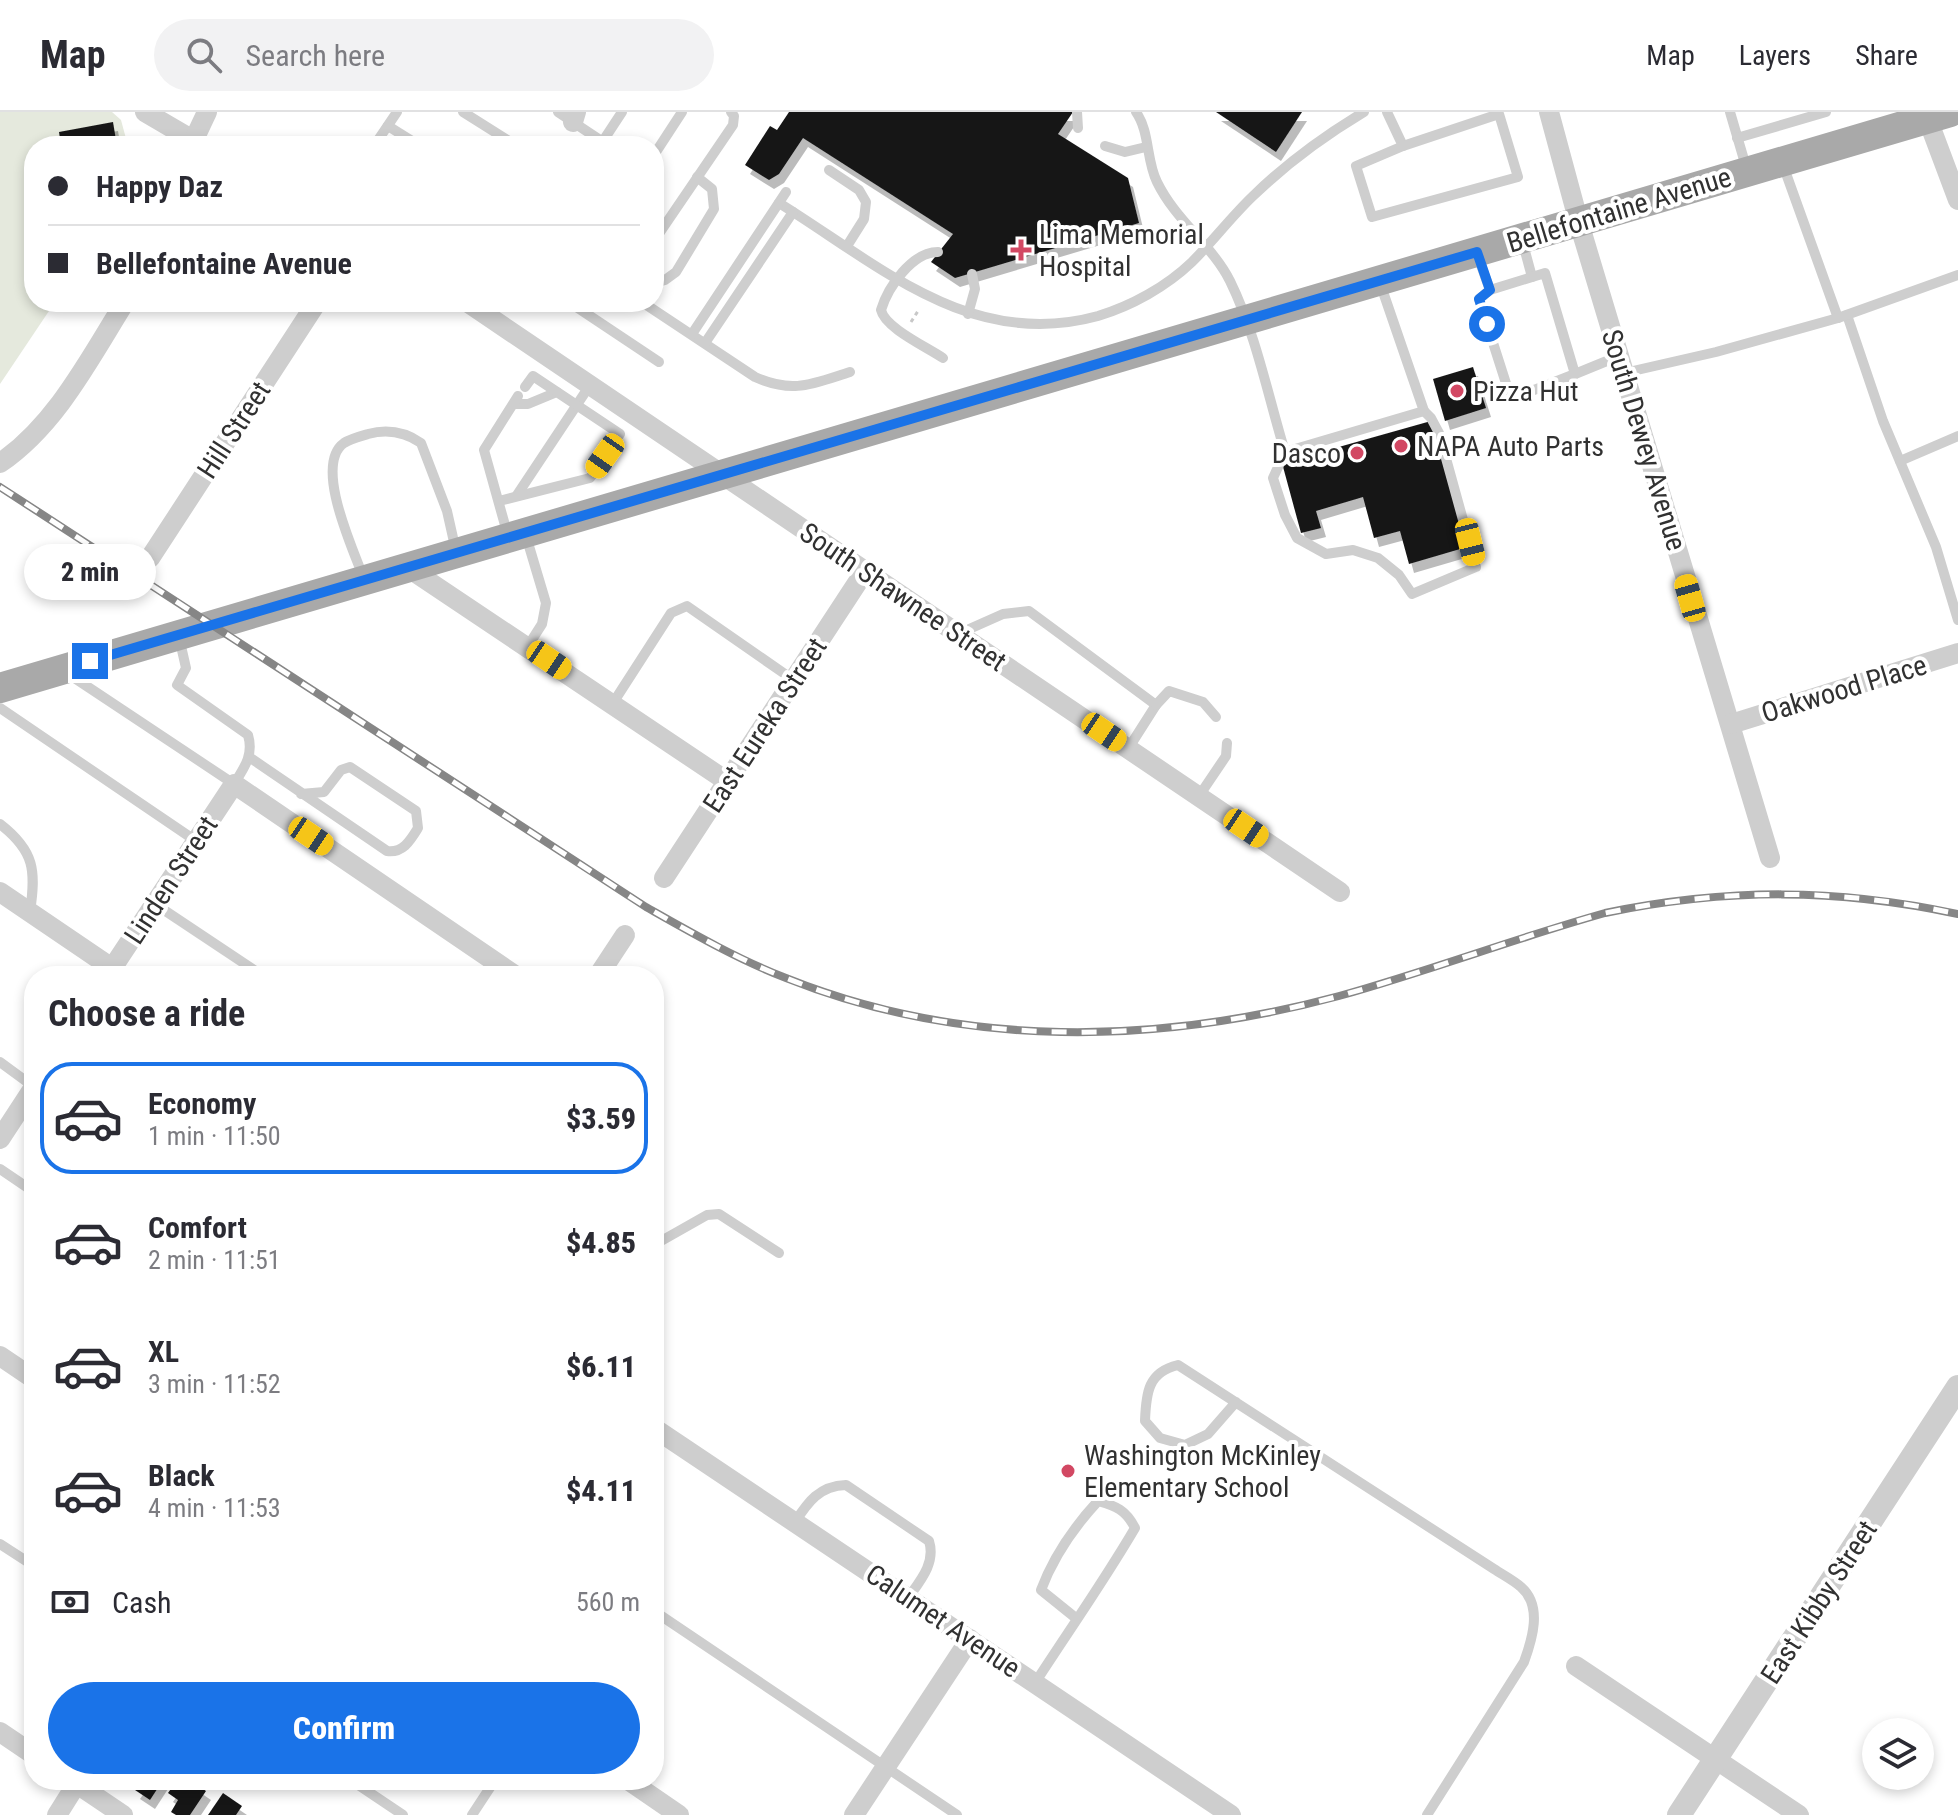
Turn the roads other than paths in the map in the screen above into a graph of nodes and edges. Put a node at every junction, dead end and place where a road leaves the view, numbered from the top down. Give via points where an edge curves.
1 (145, 112) edge
2 (207, 112) edge
3 (397, 112) edge
4 (463, 112) edge
5 (622, 112) edge
6 (682, 112) edge
7 (731, 112) edge
8 (1077, 112) edge
9 (1136, 112) edge
10 (1364, 112) edge
11 (1387, 112) edge
12 (1549, 112) edge
13 (1730, 112) edge
14 (1826, 112) edge
15 (1934, 114) edge
16 (569, 115) edge
17 (388, 126) junction
18 (1078, 128) dead end
19 (183, 136) edge
20 (199, 136) edge
21 (381, 136) edge
22 (404, 136) edge
23 (501, 136) edge
24 (593, 136) edge
25 (607, 136) edge
26 (1737, 138) junction
27 (664, 140) edge
28 (1105, 146) dead end
29 (1403, 146) junction
30 (1146, 147) junction
31 (1781, 162) junction
32 (829, 170) dead end
33 (1747, 172) junction
34 (697, 177) junction
35 (786, 192) dead end
36 (1958, 200) edge
37 (779, 203) junction
38 (793, 212) junction
39 (1579, 223) junction
40 (664, 226) edge
41 (1522, 239) junction
42 (847, 246) junction
43 (1205, 246) junction
44 (938, 252) dead end
45 (1477, 252) junction
46 (972, 274) dead end
47 (1958, 275) edge
48 (1532, 277) junction
49 (664, 280) edge
50 (898, 280) junction
51 (1380, 280) junction
52 (1490, 290) junction
53 (118, 312) edge
54 (310, 312) edge
55 (482, 312) edge
56 (584, 312) edge
57 (658, 312) edge
58 (968, 314) junction
59 (1842, 316) junction
60 (1245, 320) junction
61 (692, 334) junction
62 (705, 343) junction
63 (943, 358) dead end
64 (659, 362) dead end
65 (1621, 365) junction
66 (850, 372) dead end
67 (1575, 374) junction
68 (590, 385) junction
69 (557, 392) junction
70 (519, 396) junction
71 (576, 405) junction
72 (1424, 411) junction
73 (1958, 436) edge
74 (1285, 452) junction
75 (1900, 461) junction
76 (0, 463) edge
77 (720, 475) junction
78 (517, 495) junction
79 (499, 501) junction
80 (517, 535) junction
81 (457, 553) junction
82 (150, 558) dead end
83 (407, 567) junction
84 (865, 571) junction
85 (364, 580) junction
86 (1958, 620) edge
87 (958, 634) junction
88 (178, 635) junction
89 (528, 646) junction
90 (1958, 653) edge
91 (61, 670) junction
92 (795, 681) junction
93 (0, 688) edge
94 (613, 703) junction
95 (1156, 705) junction
96 (0, 708) edge
97 (1216, 717) dead end
98 (1731, 724) junction
99 (1227, 743) dead end
100 (1128, 749) junction
101 (249, 757) junction
102 (728, 782) junction
103 (234, 784) junction
104 (301, 794) junction
105 (1199, 796) junction
106 (0, 824) edge
107 (196, 841) junction
108 (1770, 858) dead end
109 (664, 878) dead end
110 (0, 892) edge
111 (1340, 892) dead end
112 (155, 904) junction
113 (30, 912) junction
114 (625, 935) dead end
115 (102, 966) edge
116 (114, 966) edge
117 (248, 966) edge
118 (501, 966) edge
119 (605, 966) edge
120 (0, 1062) edge
121 (24, 1080) edge
122 (24, 1102) edge
123 (0, 1139) edge
124 (0, 1169) edge
125 (24, 1185) edge
126 (664, 1239) edge
127 (779, 1253) dead end
128 (0, 1356) edge
129 (24, 1372) edge
130 (1958, 1387) edge
131 (1236, 1402) junction
132 (664, 1435) edge
133 (795, 1522) junction
134 (0, 1544) edge
135 (24, 1560) edge
136 (908, 1598) junction
137 (664, 1618) edge
138 (1077, 1619) junction
139 (970, 1639) junction
140 (1576, 1666) dead end
141 (1035, 1683) junction
142 (0, 1732) edge
143 (24, 1748) edge
144 (1716, 1760) junction
145 (885, 1767) junction
146 (71, 1790) edge
147 (88, 1790) edge
148 (366, 1790) edge
149 (488, 1790) edge
150 (643, 1790) edge
151 (57, 1815) edge
152 (123, 1815) edge
153 (403, 1815) edge
154 (472, 1815) edge
155 (679, 1815) edge
156 (854, 1815) edge
157 (957, 1815) edge
158 (1231, 1815) edge
159 (1427, 1815) edge
160 (1679, 1815) edge
161 (1799, 1815) edge

1 - 19 street
2 - 20 street
3 - 17 lane
4 - 23 lane
5 - 25 lane
6 - 27 lane
7 - 34 lane via 733,125
8 - 18 lane
9 - 30 lane
10 - 43 lane via 1283,168
11 - 29 lane
12 - 39 street, South Dewey Avenue
13 - 26 lane
14 - 26 lane
15 - 31 main road, Bellefontaine Avenue
15 - 36 street
16 - 24 lane
17 - 21 lane
17 - 22 lane
26 - 33 lane
28 - 30 lane via 1125,152
29 - 29 lane via 1356,166 1372,217 1518,177 1499,114
30 - 43 lane via 1171,207
31 - 33 main road, Bellefontaine Avenue
31 - 59 lane
32 - 42 lane via 859,190 866,202 864,219
33 - 39 main road, Bellefontaine Avenue
34 - 40 lane
34 - 49 lane via 712,189 714,209 676,272
35 - 37 lane
37 - 38 lane
37 - 61 lane
38 - 42 lane
38 - 62 lane
39 - 41 main road, Bellefontaine Avenue
39 - 65 street, South Dewey Avenue
41 - 45 main road, Bellefontaine Avenue
41 - 48 lane
42 - 50 lane
43 - 58 lane via 1160,287 1097,316 1031,324
43 - 60 lane via 1231,283
44 - 50 lane via 919,256
45 - 51 main road, Bellefontaine Avenue
45 - 52 lane
46 - 58 lane via 975,289
47 - 59 lane
48 - 52 lane
48 - 67 lane via 1545,273
50 - 58 lane
50 - 63 lane via 882,305 883,318
51 - 60 main road, Bellefontaine Avenue
51 - 72 lane
52 - 67 lane via 1479,299 1511,399
53 - 76 street via 55,409
54 - 82 street, Hill Street
55 - 68 street, South Shawnee Street
56 - 64 lane
57 - 61 lane
59 - 65 lane via 1716,352
59 - 75 lane
60 - 74 lane
60 - 77 main road, Bellefontaine Avenue
61 - 62 lane
62 - 66 lane via 755,377 780,387 805,386
65 - 67 lane
65 - 98 street, South Dewey Avenue
68 - 71 lane
68 - 77 street, South Shawnee Street
69 - 70 lane via 528,404
69 - 70 lane via 533,376
69 - 71 lane
70 - 79 lane via 484,450
71 - 78 lane
71 - 78 lane via 620,434 590,478
72 - 74 lane
72 - 74 lane via 1439,433 1476,567 1412,594 1378,558 1353,550 1326,554 1297,538 1273,478
73 - 75 lane
75 - 86 lane via 1936,547
77 - 80 main road, Bellefontaine Avenue
77 - 84 street, South Shawnee Street
78 - 79 lane
79 - 80 lane
80 - 81 main road, Bellefontaine Avenue
80 - 89 lane via 546,603 542,624
81 - 83 main road, Bellefontaine Avenue
81 - 85 lane via 421,443 402,433 371,433 345,442 332,467 337,502
83 - 85 main road, Bellefontaine Avenue
83 - 89 street
84 - 87 street, South Shawnee Street
84 - 92 street, East Eureka Street
85 - 88 main road, Bellefontaine Avenue
87 - 95 lane via 1003,614 1029,611
87 - 100 street, South Shawnee Street
88 - 91 main road, Bellefontaine Avenue
88 - 101 lane via 186,668 177,685 248,735
89 - 94 street
90 - 98 street, Oakwood Place
91 - 93 main road, Bellefontaine Avenue
91 - 103 lane
92 - 94 lane via 687,606 671,613
92 - 102 street, East Eureka Street
94 - 102 street
95 - 97 lane via 1169,691 1203,702
95 - 100 lane
96 - 107 lane
98 - 108 street, South Dewey Avenue
99 - 105 lane via 1226,756
100 - 105 street, South Shawnee Street
101 - 103 lane
101 - 104 lane
102 - 109 street, East Eureka Street
103 - 107 street, Linden Street
103 - 118 street
104 - 104 lane via 387,851 404,847 418,828 416,811 350,767 341,770 324,792
105 - 111 street, South Shawnee Street
106 - 113 lane via 29,855
107 - 112 street, Linden Street
110 - 113 street
112 - 116 street, Linden Street
112 - 117 lane
113 - 115 street
114 - 119 street
120 - 121 lane
122 - 123 street
124 - 125 lane
126 - 127 lane via 707,1215 719,1214
128 - 129 street
130 - 144 street, East Kibby Street
131 - 131 lane via 1178,1365 1163,1368 1152,1381 1145,1421 1160,1438 1185,1445 1208,1434
131 - 159 lane via 1525,1590 1534,1633 1524,1662
132 - 133 street, Calumet Avenue
133 - 136 street, Calumet Avenue
133 - 136 lane via 811,1498 832,1485 846,1485 929,1541 927,1570
134 - 135 lane
136 - 139 street, Calumet Avenue
137 - 145 lane
138 - 138 lane via 1135,1528 1115,1505 1098,1501 1083,1517 1041,1590
138 - 141 lane
139 - 141 street, Calumet Avenue
139 - 145 street
140 - 144 street
141 - 158 street, Calumet Avenue
142 - 143 street
144 - 160 street, East Kibby Street
144 - 161 street
145 - 156 street
145 - 157 lane
146 - 151 street
147 - 152 street
148 - 153 lane
149 - 154 lane
150 - 155 street

